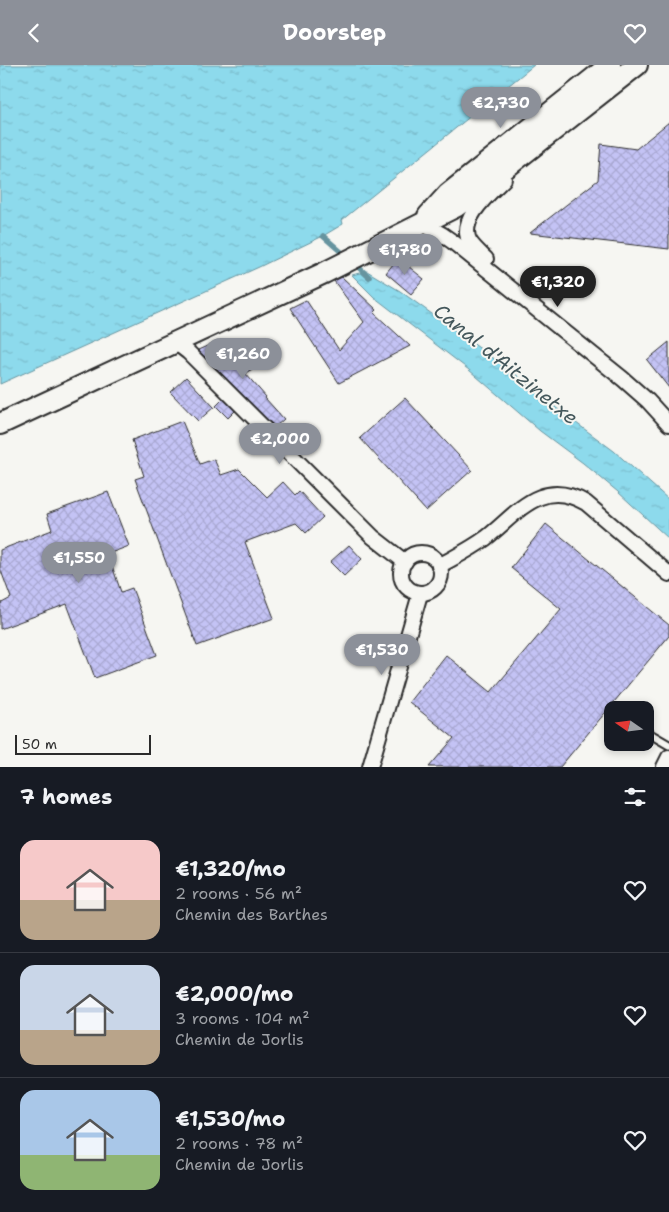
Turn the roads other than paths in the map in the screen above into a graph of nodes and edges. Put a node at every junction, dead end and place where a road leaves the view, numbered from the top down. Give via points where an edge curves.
1 (610, 65) edge
2 (637, 65) edge
3 (550, 133) junction
4 (421, 223) junction
5 (525, 300) junction
6 (175, 342) junction
7 (0, 424) edge
8 (669, 424) edge
9 (405, 562) junction
10 (439, 566) junction
11 (669, 574) edge
12 (420, 594) junction
13 (654, 736) edge
14 (669, 745) edge
15 (669, 757) edge
16 (370, 767) edge
17 (664, 767) edge

1 - 4 main road via 448,194
2 - 3 main road
3 - 4 main road via 457,206
3 - 5 street via 476,207 467,228 469,241
4 - 5 street via 443,235
4 - 6 main road via 324,273
5 - 8 street via 648,401
6 - 7 main road
6 - 9 street via 372,537
9 - 10 street via 416,554 423,554 430,556
9 - 12 street via 401,579 412,592
10 - 11 street via 486,537 528,502 556,494 577,497 586,503
10 - 12 street via 439,581 434,588
12 - 16 street
13 - 14 lane
15 - 17 street

